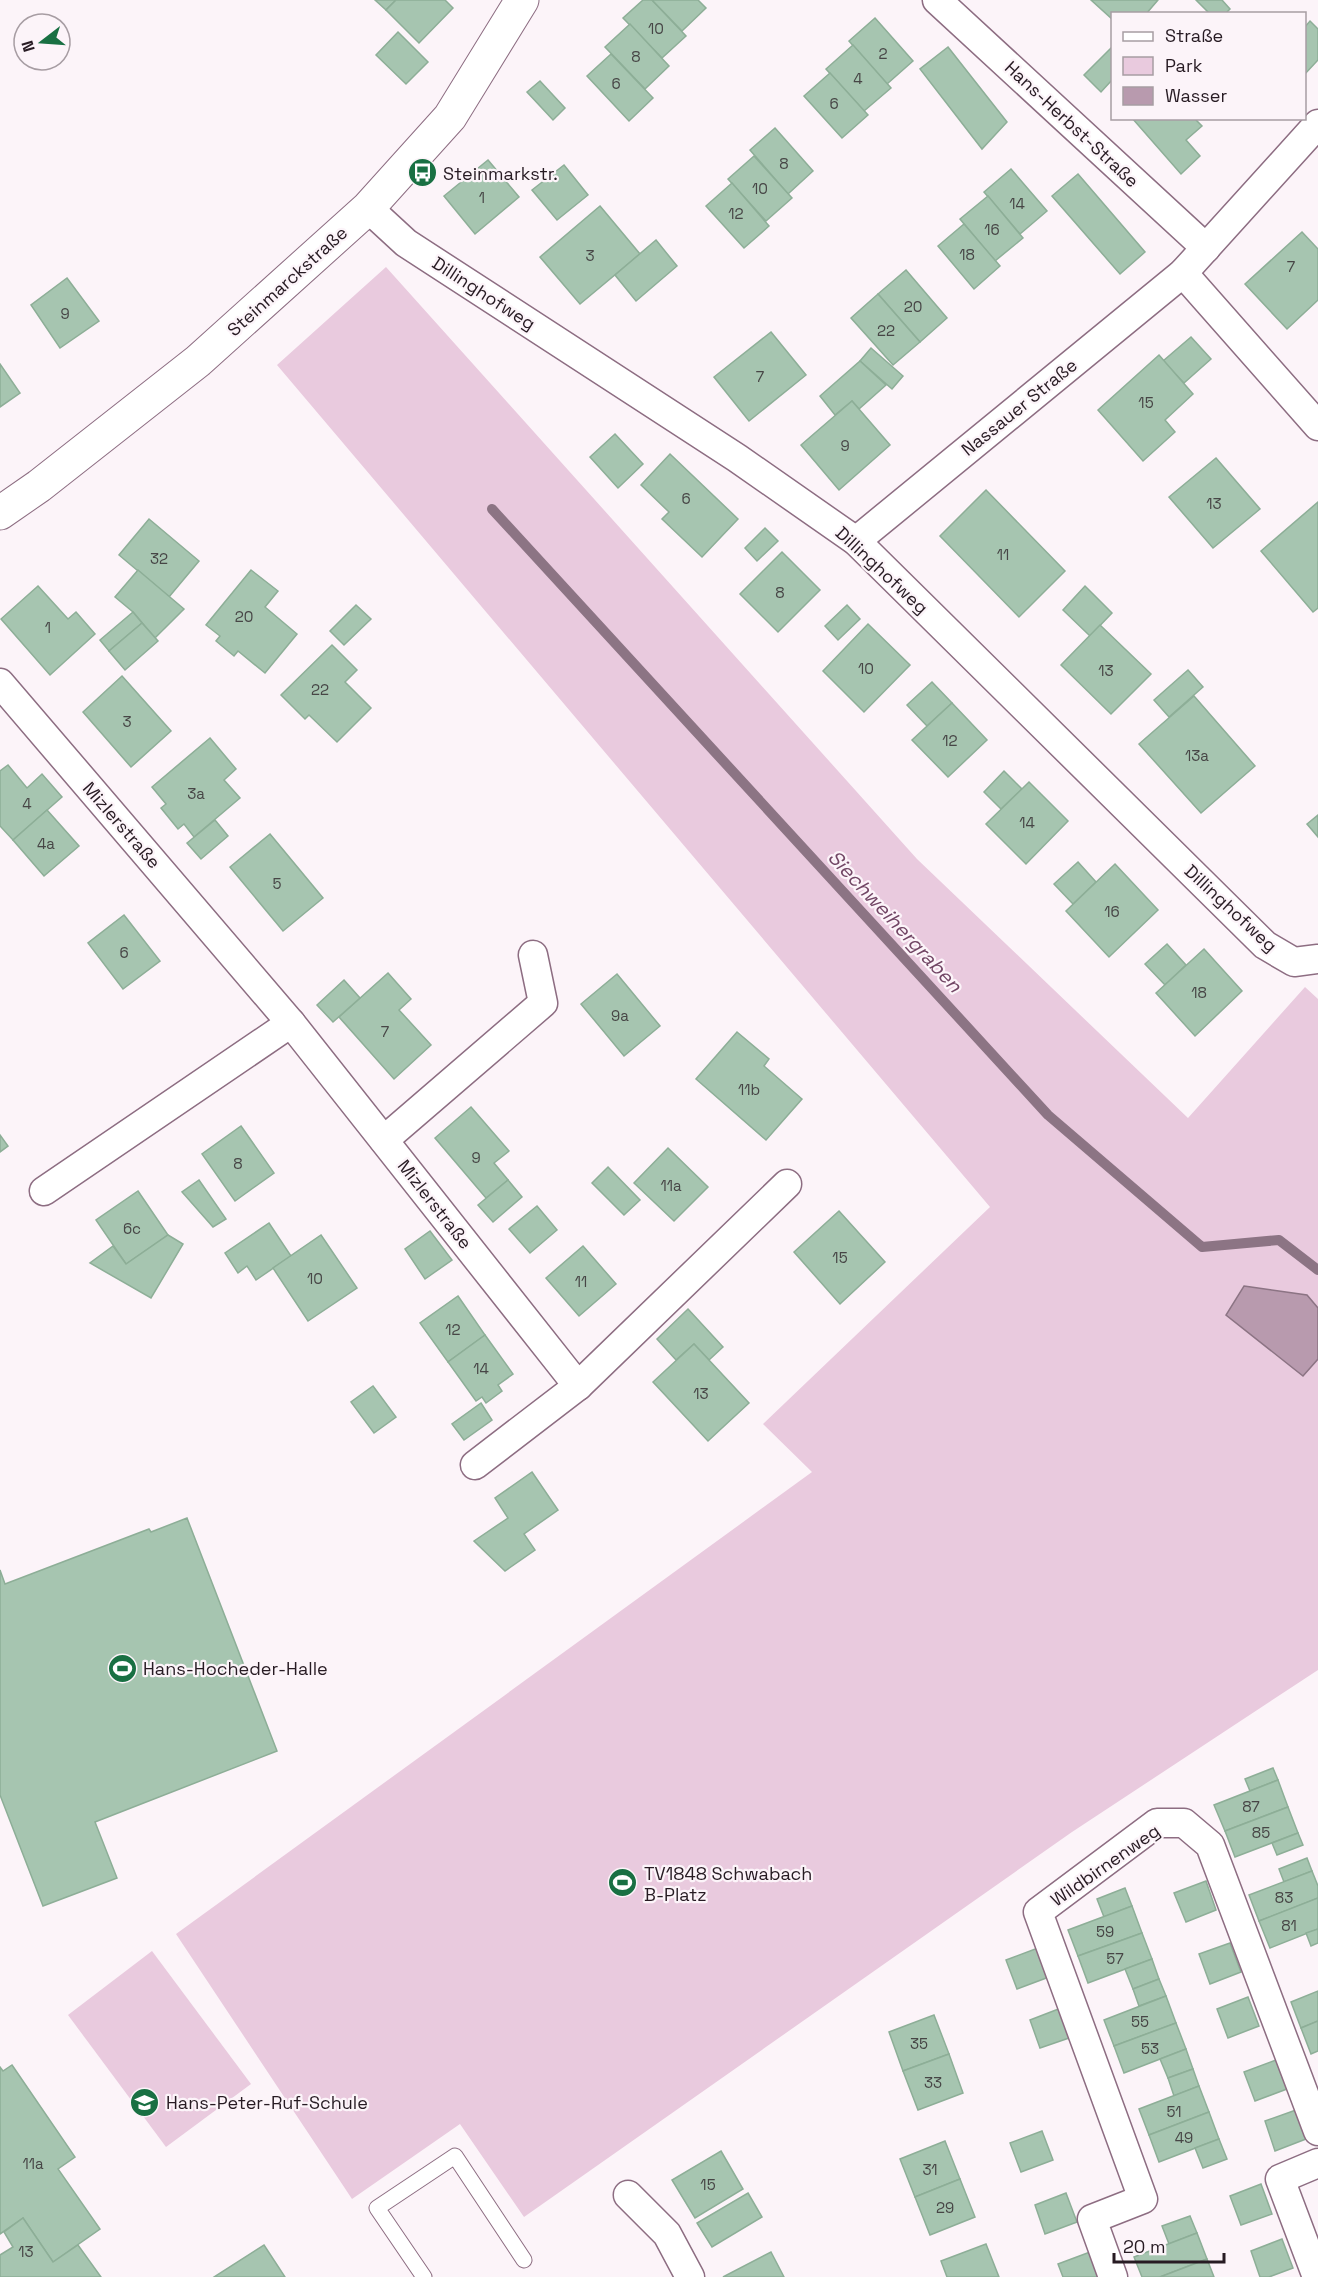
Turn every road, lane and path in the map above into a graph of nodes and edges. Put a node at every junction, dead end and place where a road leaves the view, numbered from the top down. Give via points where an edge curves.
1 (522, 0) edge
2 (938, 0) edge
3 (1318, 124) edge
4 (368, 208) junction
5 (1206, 248) junction
6 (1183, 273) junction
7 (1318, 426) edge
8 (0, 513) edge
9 (856, 541) junction
10 (0, 683) edge
11 (533, 955) dead end
12 (1318, 958) edge
13 (291, 1023) junction
14 (384, 1140) junction
15 (787, 1184) dead end
16 (44, 1191) dead end
17 (578, 1386) junction
18 (475, 1465) dead end
19 (1318, 2132) edge
20 (1318, 2163) edge
21 (628, 2195) dead end
22 (524, 2260) dead end
23 (424, 2277) edge
24 (690, 2277) edge
25 (1113, 2277) edge
26 (1317, 2277) edge

1 - 4 street, Steinmarckstraße via 450,117
2 - 5 street, Hans-Herbst-Straße
3 - 5 street, Nassauer Straße
4 - 8 street, Steinmarckstraße via 198,361
4 - 9 street, Dillinghofweg via 406,243 737,458
5 - 6 street, Nassauer Straße
6 - 7 street
6 - 9 street, Nassauer Straße
9 - 12 street, Dillinghofweg via 1265,945 1294,962
10 - 13 street, Mizlerstraße
11 - 14 street via 543,1003
13 - 14 street, Mizlerstraße
13 - 16 street
14 - 17 street, Mizlerstraße
15 - 17 street
17 - 18 street
19 - 25 street, Wildbirnenweg via 1210,1845 1184,1823 1157,1823 1038,1912 1143,2199 1092,2219
20 - 26 street via 1280,2180
21 - 24 street via 667,2234
22 - 23 lane via 455,2156 377,2208

